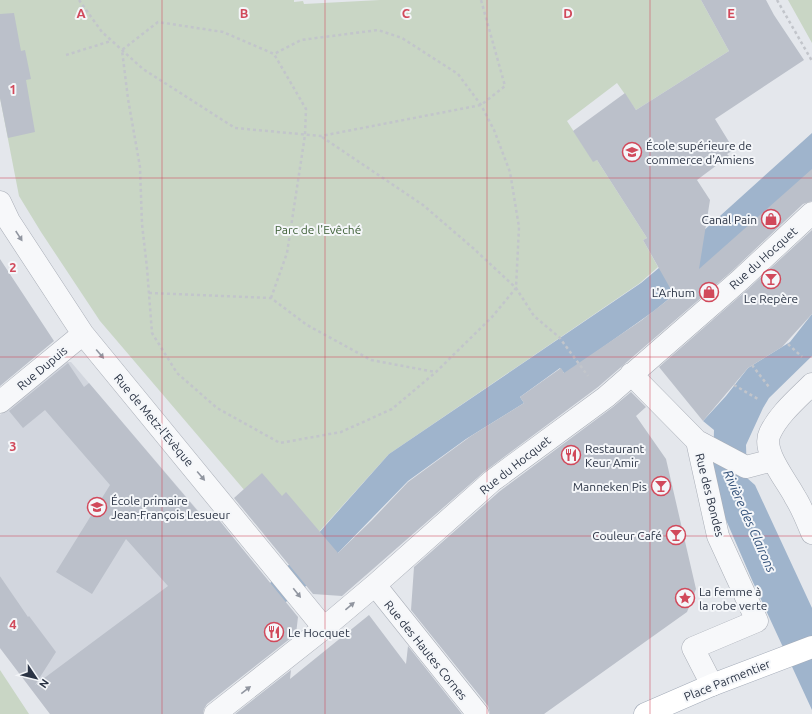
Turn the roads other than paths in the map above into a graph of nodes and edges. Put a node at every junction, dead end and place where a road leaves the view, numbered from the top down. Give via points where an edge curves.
1 (0, 202) edge
2 (812, 213) edge
3 (83, 334) junction
4 (630, 374) junction
5 (812, 384) edge
6 (0, 402) edge
7 (697, 441) junction
8 (773, 460) junction
9 (812, 533) edge
10 (375, 585) junction
11 (324, 628) junction
12 (812, 647) edge
13 (712, 685) junction
14 (215, 714) edge
15 (478, 714) edge
16 (645, 714) edge

1 -> 3 street, Rue de Metz-l'Evèque via 9,221
2 - 4 street, Rue du Hocquet via 740,280
3 - 6 street, Rue Dupuis
3 -> 11 street, Rue de Metz-l'Evèque
4 - 7 street, Rue des Bondes
4 - 10 street, Rue du Hocquet via 606,397 492,481
5 - 8 street via 780,418 769,434 769,448
7 - 8 street via 746,467
7 - 13 street, Rue des Bondes via 718,536 757,621 693,648
8 - 9 street via 795,496
11 -> 10 street, Rue du Hocquet
10 - 15 street, Rue des Hautes Cornes
14 -> 11 street, Rue du Hocquet
12 - 13 main road, Place Parmentier
13 - 16 main road, Place Parmentier

